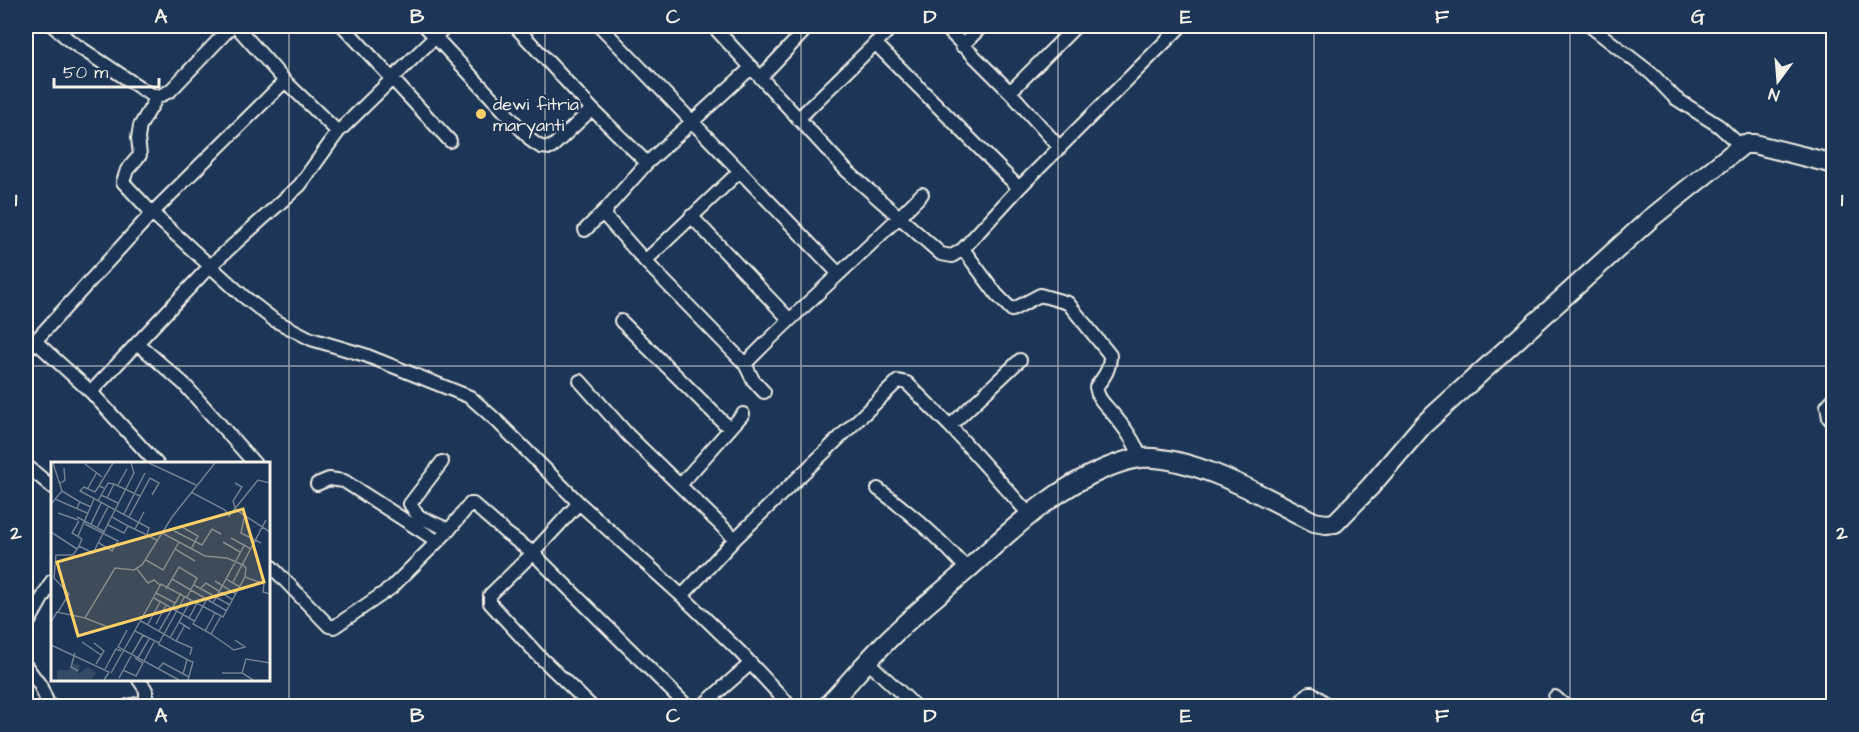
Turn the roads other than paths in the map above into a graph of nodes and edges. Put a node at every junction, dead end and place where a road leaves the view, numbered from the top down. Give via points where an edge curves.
1 (53, 26) edge
2 (234, 26) edge
3 (343, 26) edge
4 (425, 26) edge
5 (446, 26) edge
6 (515, 26) edge
7 (600, 26) edge
8 (809, 26) edge
9 (893, 26) edge
10 (944, 26) edge
11 (982, 26) edge
12 (1076, 26) edge
13 (1181, 26) edge
14 (1590, 26) edge
15 (719, 28) edge
16 (435, 36) junction
17 (875, 43) junction
18 (962, 46) junction
19 (752, 67) junction
20 (392, 77) junction
21 (761, 77) junction
22 (285, 81) junction
23 (1010, 92) junction
24 (158, 97) junction
25 (592, 109) junction
26 (798, 119) junction
27 (693, 123) junction
28 (338, 132) junction
29 (450, 141) dead end
30 (1742, 147) junction
31 (1060, 148) junction
32 (647, 163) junction
33 (1833, 164) edge
34 (740, 171) junction
35 (1019, 188) junction
36 (922, 194) dead end
37 (607, 208) junction
38 (152, 213) junction
39 (691, 216) junction
40 (899, 217) junction
41 (585, 230) dead end
42 (963, 249) junction
43 (645, 261) junction
44 (210, 266) junction
45 (839, 274) junction
46 (789, 319) junction
47 (621, 321) dead end
48 (35, 341) junction
49 (137, 343) junction
50 (26, 351) edge
51 (1020, 360) dead end
52 (745, 364) junction
53 (580, 381) dead end
54 (91, 392) junction
55 (764, 392) dead end
56 (1833, 398) edge
57 (743, 414) dead end
58 (1833, 423) edge
59 (950, 426) junction
60 (730, 429) junction
61 (1140, 458) junction
62 (155, 462) edge
63 (253, 462) edge
64 (442, 462) dead end
65 (27, 470) edge
66 (317, 484) dead end
67 (680, 485) junction
68 (51, 486) edge
69 (878, 489) dead end
70 (579, 503) junction
71 (1029, 514) junction
72 (449, 530) junction
73 (735, 539) junction
74 (437, 541) junction
75 (533, 553) junction
76 (270, 565) edge
77 (968, 570) junction
78 (51, 582) edge
79 (682, 596) junction
80 (26, 627) edge
81 (867, 662) junction
82 (750, 664) junction
83 (26, 666) edge
84 (140, 681) edge
85 (1555, 697) dead end
86 (149, 704) edge
87 (49, 706) edge
88 (127, 706) edge
89 (591, 706) edge
90 (687, 706) edge
91 (702, 706) edge
92 (790, 706) edge
93 (827, 706) edge
94 (915, 706) edge
95 (1297, 706) edge
96 (1329, 706) edge
97 (1565, 706) edge

1 - 24 street
2 - 22 street
2 - 24 street via 170,91
3 - 20 street
4 - 16 street
5 - 16 street
6 - 25 street
7 - 27 street
8 - 21 street
9 - 17 street
10 - 18 street
11 - 18 street
12 - 23 street
13 - 31 street
14 - 30 street via 1652,74 1675,98 1719,126
15 - 19 street
16 - 20 street
16 - 25 street via 541,147 551,148
17 - 26 street
17 - 35 street
18 - 23 street
19 - 21 street
19 - 27 street
20 - 28 street
20 - 29 street
21 - 26 street
22 - 28 street
22 - 38 street
23 - 31 street
24 - 38 street via 140,126 140,155 127,170 123,182
25 - 32 street
26 - 40 street via 846,170
27 - 32 street
27 - 34 street
28 - 44 street via 300,185
30 - 33 street via 1754,144
30 - 61 street via 1650,219 1423,425 1335,523 1314,522 1213,474 1166,460
31 - 35 street
32 - 37 street
34 - 39 street
34 - 45 street
35 - 42 street
36 - 40 street
37 - 41 street
37 - 43 street via 606,217
38 - 44 street
38 - 48 street
39 - 43 street
39 - 46 street
40 - 42 street via 941,254 952,255
40 - 45 street
42 - 61 street via 996,295 1012,310 1040,295 1068,303 1110,355 1107,373 1096,387 1098,398 1137,447
43 - 52 street
44 - 49 street
44 - 70 street via 274,320 311,339 365,355 470,397
45 - 46 street
46 - 52 street
47 - 60 street
48 - 50 street
48 - 54 street
49 - 54 street
49 - 63 street via 184,384
51 - 59 street
52 - 55 street
53 - 67 street
54 - 62 street
56 - 58 street via 1827,406
57 - 60 street
59 - 71 street
59 - 73 street via 907,383 898,381
60 - 67 street
61 - 71 street via 1074,483
64 - 72 street via 410,504 418,516
65 - 68 street
66 - 74 street via 330,479 344,481
67 - 73 street
69 - 77 street via 911,513
70 - 75 street
70 - 79 street
71 - 77 street
72 - 74 street
72 - 75 street via 473,504
73 - 79 street
74 - 76 street via 391,588 334,627
75 - 89 street via 490,595 490,603
75 - 90 street
77 - 81 street via 923,606
78 - 80 street
79 - 82 street
81 - 93 street
81 - 94 street
82 - 91 street
82 - 92 street
83 - 87 street
84 - 86 street
85 - 97 street
86 - 88 street
95 - 96 street via 1312,693

